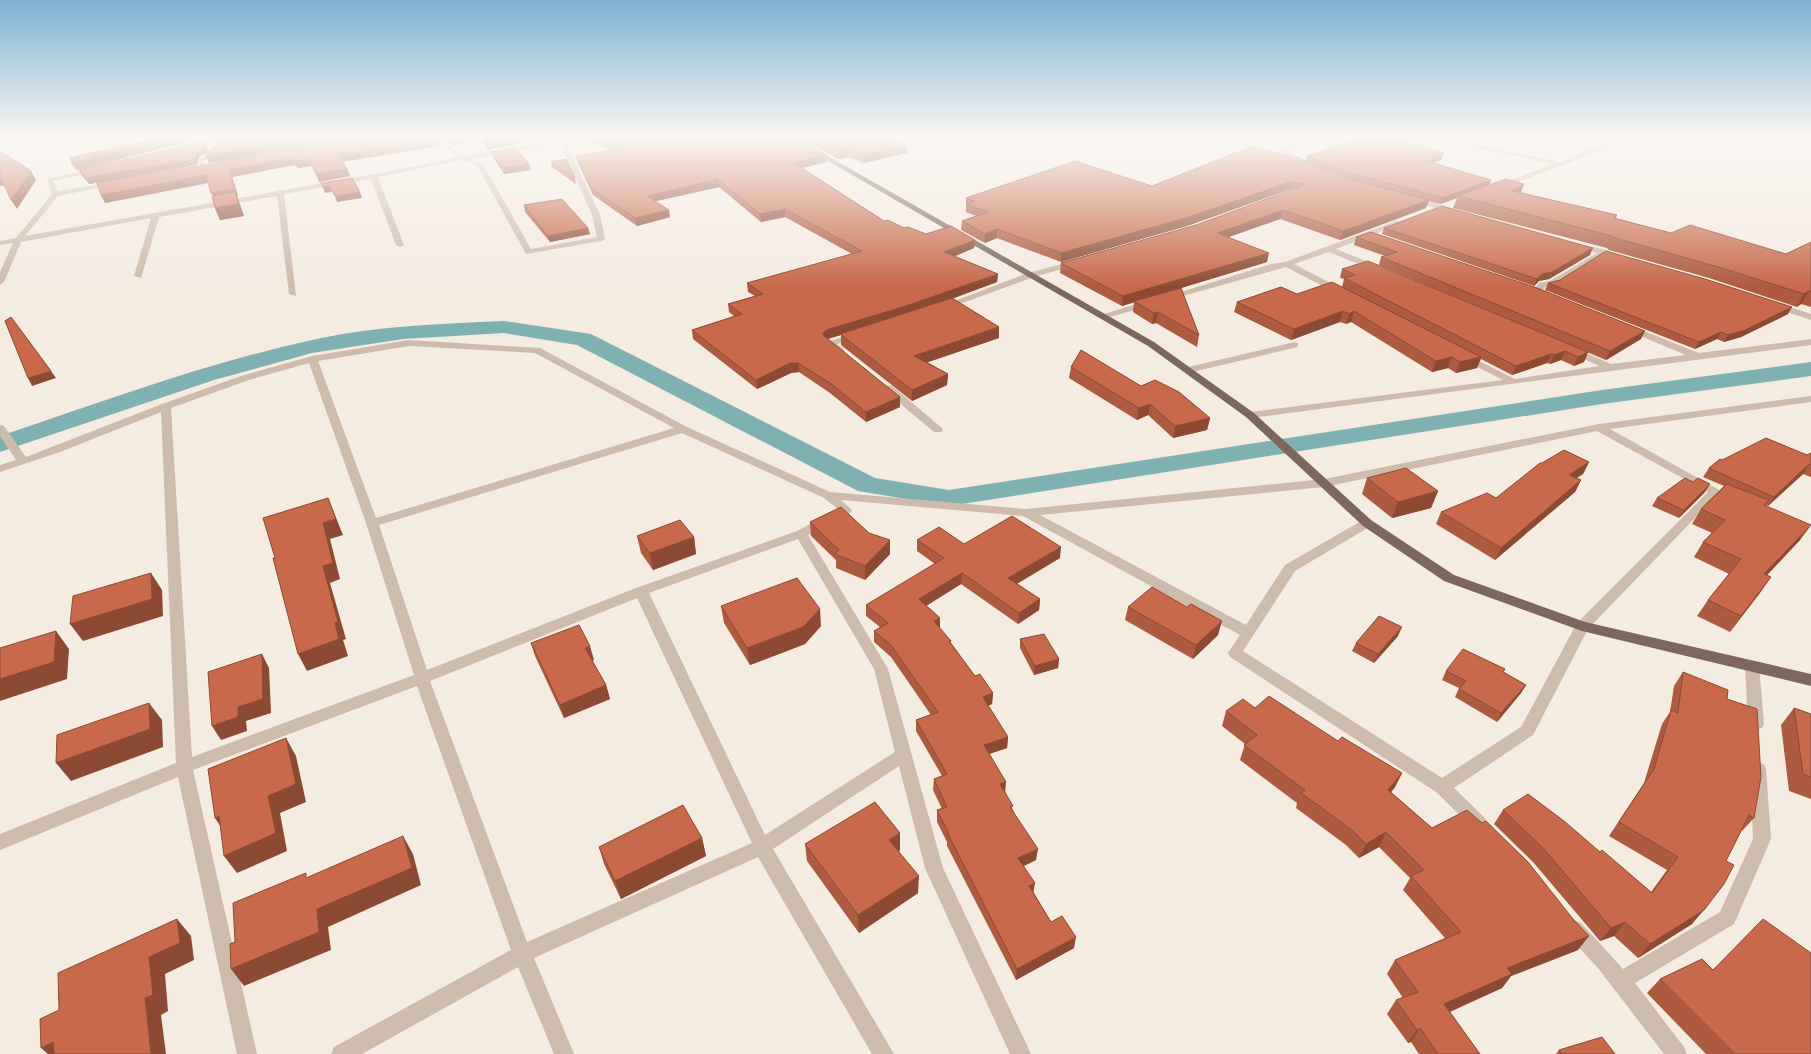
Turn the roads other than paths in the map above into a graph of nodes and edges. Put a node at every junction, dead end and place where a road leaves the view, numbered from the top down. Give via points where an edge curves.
1 (53, 188) edge
2 (88, 188) edge
3 (307, 188) edge
4 (379, 188) edge
5 (493, 188) edge
6 (583, 188) edge
7 (879, 188) edge
8 (1495, 188) edge
9 (1487, 191) edge
10 (280, 193) junction
11 (56, 194) junction
12 (1407, 198) edge
13 (1460, 200) edge
14 (1443, 207) junction
15 (1462, 212) edge
16 (1424, 214) edge
17 (156, 215) junction
18 (1405, 221) edge
19 (1368, 234) junction
20 (18, 240) junction
21 (1386, 241) edge
22 (1566, 242) edge
23 (0, 244) edge
24 (400, 244) dead end
25 (1327, 248) junction
26 (1604, 252) junction
27 (1087, 259) edge
28 (1631, 260) edge
29 (1287, 264) junction
30 (1031, 275) junction
31 (1390, 275) edge
32 (138, 276) dead end
33 (0, 282) edge
34 (1527, 289) edge
35 (294, 294) dead end
36 (1348, 296) edge
37 (1767, 302) edge
38 (938, 309) edge
39 (1103, 316) junction
40 (1811, 317) edge
41 (1617, 324) edge
42 (865, 332) edge
43 (1811, 342) edge
44 (1295, 345) dead end
45 (1562, 346) edge
46 (1453, 350) edge
47 (845, 355) edge
48 (1698, 356) junction
49 (312, 360) junction
50 (1610, 367) junction
51 (1188, 370) junction
52 (1514, 382) junction
53 (882, 384) edge
54 (1811, 399) edge
55 (166, 406) junction
56 (1253, 417) junction
57 (1599, 427) junction
58 (0, 428) edge
59 (683, 428) junction
60 (938, 430) dead end
61 (23, 462) junction
62 (0, 469) edge
63 (1320, 479) junction
64 (828, 495) junction
65 (1026, 513) junction
66 (372, 523) junction
67 (1367, 523) junction
68 (801, 534) junction
69 (641, 591) junction
70 (1582, 626) junction
71 (1248, 633) junction
72 (1752, 666) junction
73 (422, 678) junction
74 (1811, 680) edge
75 (904, 754) junction
76 (184, 767) junction
77 (1442, 787) junction
78 (1491, 834) edge
79 (0, 842) edge
80 (762, 846) junction
81 (1565, 919) edge
82 (522, 954) junction
83 (1621, 982) junction
84 (247, 1054) edge
85 (342, 1054) edge
86 (564, 1054) edge
87 (884, 1054) edge
88 (1021, 1054) edge
89 (1677, 1054) edge

1 - 11 street
2 - 11 street
3 - 10 street
4 - 24 street
5 - 6 street via 529,252 601,239
7 - 30 main road
8 - 9 street
10 - 17 street
10 - 35 street
11 - 20 street
12 - 14 street
13 - 14 street
14 - 15 street
14 - 16 street
17 - 20 street
17 - 32 street
18 - 19 street
19 - 21 street
19 - 25 street
20 - 23 street
20 - 33 street
22 - 26 street
25 - 29 street
25 - 31 street
26 - 28 street
26 - 34 street via 1552,283 1542,285 1541,294
27 - 30 street
29 - 36 street
29 - 39 street
30 - 38 street
30 - 39 main road
37 - 40 street
39 - 51 main road
41 - 48 street
42 - 47 street via 830,343
43 - 48 street
44 - 51 street
45 - 50 street
46 - 52 street
48 - 50 street
49 - 55 street via 245,378
49 - 59 street via 409,343 537,350
49 - 66 street
50 - 52 street
51 - 56 main road
52 - 56 street
53 - 60 street
54 - 57 street
55 - 61 street
55 - 76 street
56 - 63 main road
57 - 63 street
57 - 70 street via 1719,493
58 - 61 street
59 - 64 street
59 - 66 street
61 - 62 street
63 - 65 street
63 - 67 main road
64 - 65 street
64 - 68 street via 846,510
65 - 71 street
66 - 73 street
67 - 70 main road via 1449,578
67 - 71 street via 1290,568
68 - 69 street
68 - 75 street via 881,670
69 - 73 street
69 - 80 street
70 - 72 main road
70 - 77 street via 1527,731
71 - 77 street via 1235,653
72 - 74 main road
72 - 83 street via 1762,839 1727,918
73 - 76 street
73 - 82 street
75 - 80 street
75 - 88 street via 934,868
76 - 79 street
76 - 84 street
77 - 78 street
80 - 82 street
80 - 87 street
81 - 83 street
82 - 85 street
82 - 86 street
83 - 89 street

